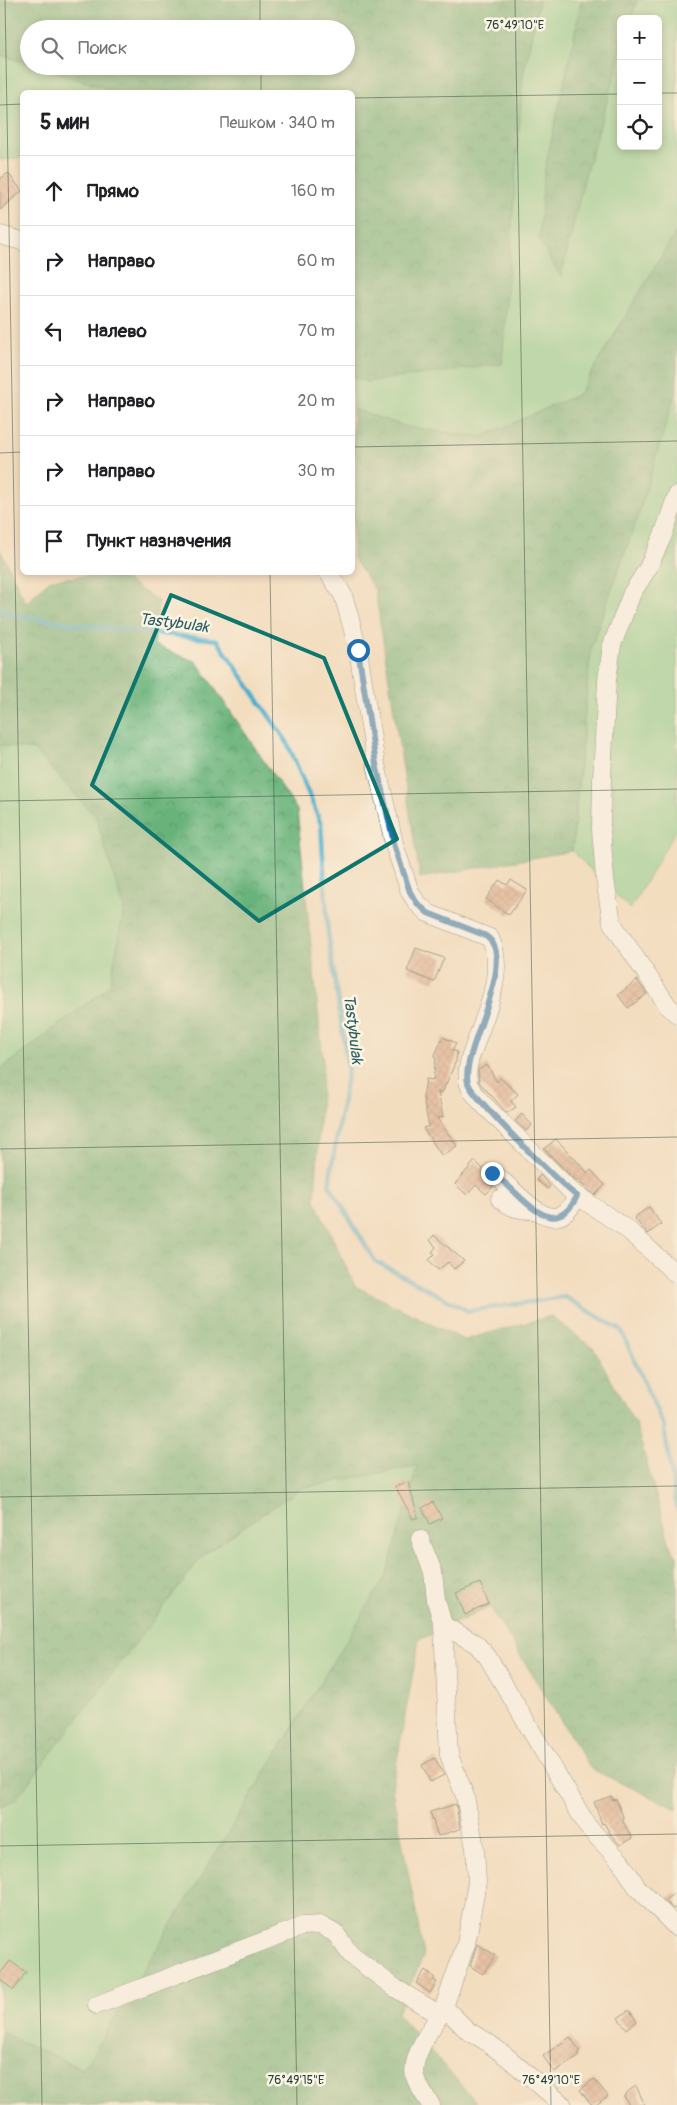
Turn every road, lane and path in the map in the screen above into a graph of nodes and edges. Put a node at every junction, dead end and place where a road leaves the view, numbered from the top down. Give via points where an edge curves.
1 (0, 235) edge
2 (20, 240) edge
3 (677, 496) edge
4 (330, 575) edge
5 (676, 1013) edge
6 (492, 1173) dead end
7 (577, 1196) junction
8 (500, 1199) dead end
9 (534, 1210) junction
10 (677, 1275) edge
11 (420, 1539) dead end
12 (444, 1625) junction
13 (677, 1928) edge
14 (97, 2005) dead end
15 (442, 2011) junction
16 (432, 2105) edge
17 (563, 2105) edge

1 - 2 street
3 - 5 street via 660,544 632,592 612,646 607,680 601,829 612,922 653,985
4 - 7 street via 343,595 350,619 376,764 395,847 410,892 428,913 490,938 495,948 495,979 468,1063 468,1082 482,1103
6 - 9 street
7 - 9 street via 571,1208 562,1215 546,1216
7 - 10 street via 628,1230
8 - 9 street via 518,1210
11 - 12 street via 433,1572 436,1600
12 - 13 street via 476,1644 487,1656 588,1827 621,1862 637,1887
12 - 15 street via 449,1755 465,1796 475,1848 477,1882 466,1944
14 - 15 street via 303,1926 320,1925 336,1934 351,1955 388,1983
15 - 16 street via 416,2060 415,2076
15 - 17 street via 507,2056

